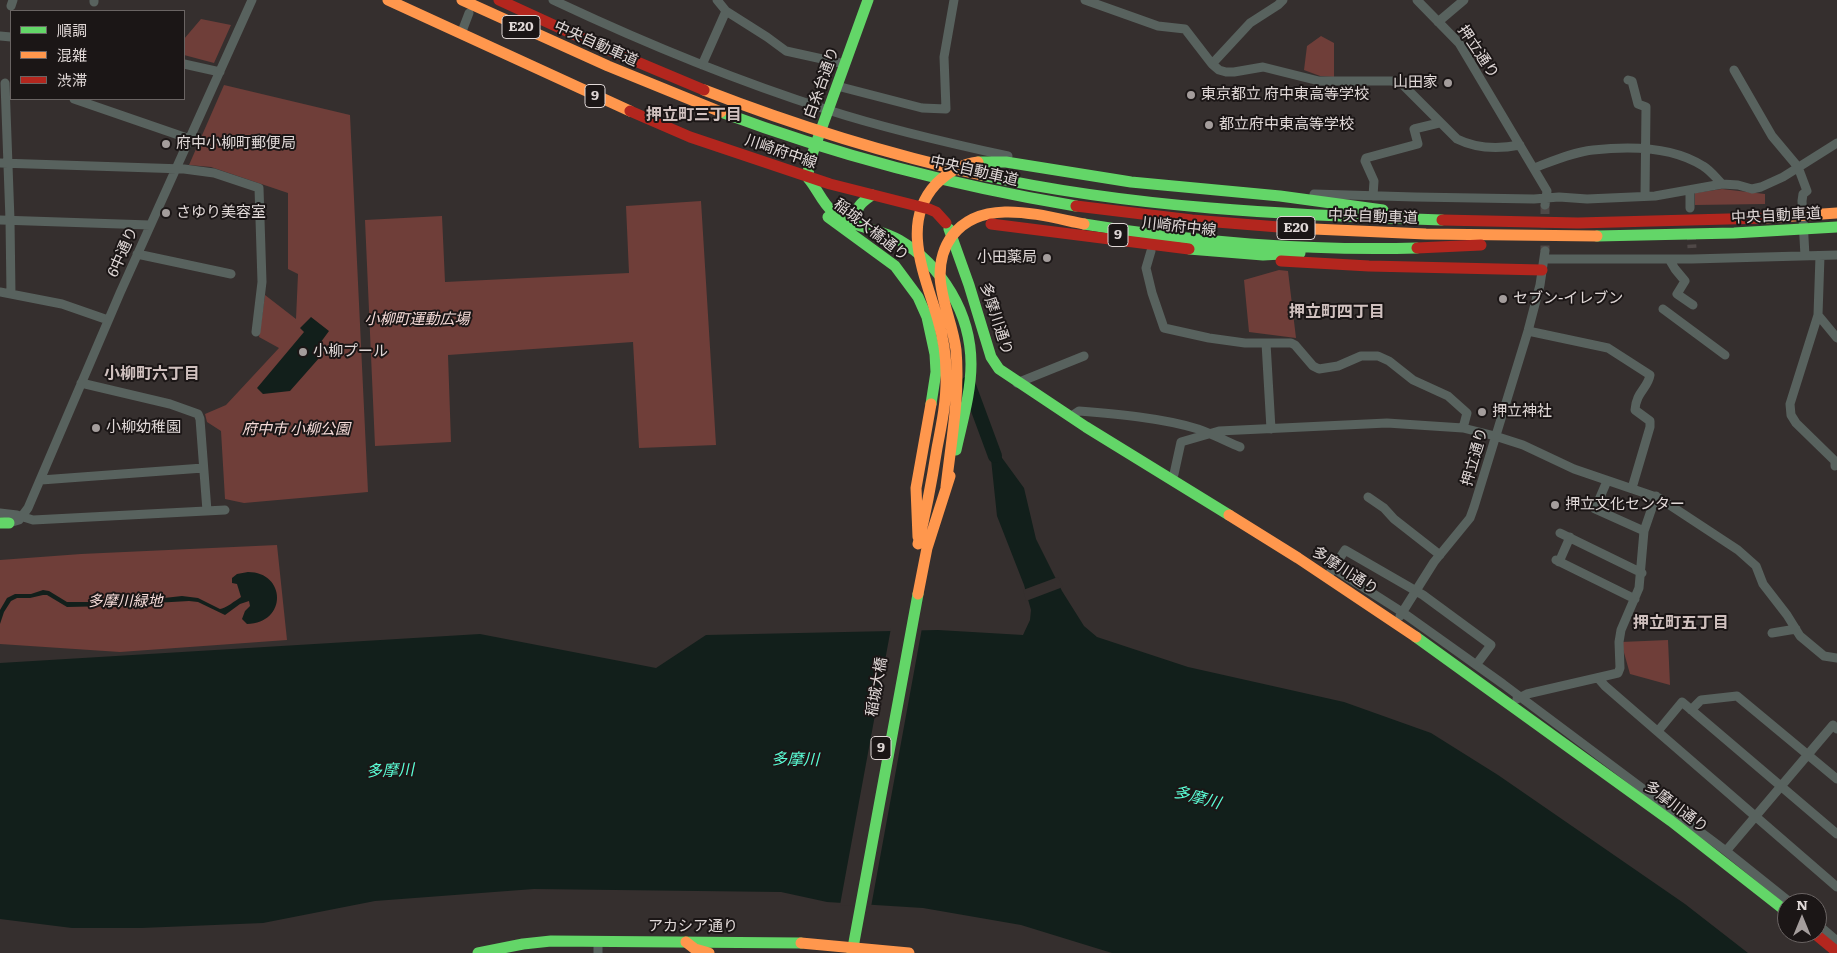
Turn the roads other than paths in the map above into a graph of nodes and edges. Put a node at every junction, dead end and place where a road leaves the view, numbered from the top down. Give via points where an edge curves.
1 (252, 0) edge
2 (388, 0) edge
3 (462, 0) edge
4 (498, 0) edge
5 (554, 0) edge
6 (717, 0) edge
7 (868, 0) edge
8 (954, 0) edge
9 (1085, 0) edge
10 (1283, 0) edge
11 (1417, 0) edge
12 (1464, 0) edge
13 (726, 11) junction
14 (469, 12) dead end
15 (1438, 22) junction
16 (461, 34) junction
17 (185, 64) edge
18 (845, 64) junction
19 (1212, 64) junction
20 (702, 65) junction
21 (1734, 70) dead end
22 (220, 72) junction
23 (1628, 80) dead end
24 (6, 83) edge
25 (837, 86) junction
26 (77, 100) edge
27 (828, 110) junction
28 (1439, 122) junction
29 (190, 139) junction
30 (1837, 143) edge
31 (1520, 145) junction
32 (1644, 149) junction
33 (4, 163) edge
34 (1798, 167) junction
35 (176, 168) junction
36 (1534, 168) junction
37 (808, 178) junction
38 (1722, 184) junction
39 (1690, 190) junction
40 (872, 196) junction
41 (1373, 196) junction
42 (1645, 196) junction
43 (1546, 202) junction
44 (1690, 208) dead end
45 (1837, 213) edge
46 (1777, 217) junction
47 (0, 220) edge
48 (10, 220) junction
49 (946, 223) junction
50 (858, 224) junction
51 (991, 224) junction
52 (150, 225) junction
53 (1837, 227) edge
54 (1775, 231) junction
55 (1333, 248) junction
56 (1692, 248) tunnel mouth
57 (1151, 251) junction
58 (1206, 251) junction
59 (137, 254) junction
60 (1837, 255) edge
61 (1805, 256) junction
62 (1820, 256) junction
63 (1669, 259) junction
64 (1692, 259) junction
65 (1544, 260) junction
66 (231, 274) dead end
67 (0, 292) edge
68 (11, 294) junction
69 (1693, 305) dead end
70 (1663, 309) dead end
71 (1818, 315) junction
72 (108, 320) junction
73 (1528, 331) junction
74 (256, 332) dead end
75 (1837, 338) edge
76 (1266, 343) junction
77 (1725, 354) dead end
78 (1084, 356) dead end
79 (81, 383) junction
80 (1018, 383) junction
81 (1070, 417) junction
82 (1463, 428) junction
83 (1271, 430) junction
84 (1209, 434) junction
85 (1495, 436) junction
86 (1240, 447) dead end
87 (1836, 462) edge
88 (203, 468) junction
89 (40, 480) junction
90 (1172, 480) junction
91 (1607, 481) junction
92 (946, 487) junction
93 (1632, 488) junction
94 (1656, 496) junction
95 (1368, 497) dead end
96 (225, 510) dead end
97 (207, 511) junction
98 (0, 513) edge
99 (22, 517) junction
100 (4, 523) edge
101 (1644, 531) junction
102 (1560, 532) dead end
103 (1570, 537) junction
104 (923, 546) junction
105 (1440, 555) junction
106 (1330, 573) junction
107 (1642, 573) junction
108 (1416, 591) junction
109 (1635, 599) junction
110 (1399, 617) junction
111 (1796, 629) junction
112 (1772, 633) dead end
113 (1837, 658) edge
114 (1476, 665) junction
115 (1598, 678) junction
116 (1515, 701) junction
117 (1691, 710) junction
118 (1837, 729) edge
119 (1658, 731) junction
120 (1808, 754) junction
121 (1837, 779) edge
122 (1781, 785) junction
123 (1755, 815) junction
124 (1837, 834) edge
125 (1726, 850) junction
126 (1837, 887) edge
127 (1779, 893) edge
128 (1777, 904) edge
129 (1827, 932) edge
130 (1837, 940) edge
131 (686, 942) junction
132 (1826, 943) edge
133 (598, 947) edge
134 (694, 951) edge
135 (1837, 952) edge
136 (478, 953) edge
137 (709, 953) edge
138 (844, 953) edge
139 (852, 953) edge
140 (909, 953) edge

1 - 22 street, 6中通り
2 - 16 main road, 川崎府中線 / 9
3 - 54 main road, 中央自動車道 / E20 via 616,70 697,103 825,148 959,184 1034,200 1203,222 1364,232 1489,236
4 - 46 main road, 中央自動車道 / E20 via 611,52 767,114 966,172 1037,186 1203,207 1367,218 1662,222
5 - 20 street
6 - 13 street
7 - 18 main road, 白糸台通り
8 - 25 street via 944,57 946,109 922,108
9 - 19 street via 1158,26 1185,29
10 - 19 street via 1250,23
11 - 15 street, 押立通り
12 - 15 street
13 - 18 street via 786,51
13 - 20 street
14 - 16 street
15 - 31 street, 押立通り via 1459,44
16 - 37 main road, 川崎府中線 / 9 via 690,137
17 - 22 street
18 - 25 main road, 白糸台通り
19 - 28 street via 1226,72 1263,67 1318,81 1392,80 1403,85
20 - 27 street
21 - 34 street via 1772,136
22 - 29 street, 6中通り
23 - 32 street via 1632,81 1638,104 1646,107
24 - 33 street
25 - 27 main road, 白糸台通り
26 - 29 street
27 - 37 main road, 白糸台通り via 809,163
27 - 41 street via 938,141 1136,178 1246,189
28 - 31 street via 1466,144 1487,148
28 - 41 street via 1414,129 1418,144 1366,158 1374,181
29 - 35 street, 6中通り
30 - 34 street
31 - 36 street, 押立通り
32 - 36 street via 1593,150
32 - 38 street via 1693,160
32 - 42 street
33 - 35 street
33 - 48 street
34 - 38 street via 1762,187 1752,189
34 - 61 street via 1807,191 1802,201
35 - 52 street, 6中通り
35 - 74 street via 214,173 259,188 262,282
36 - 43 street, 押立通り via 1547,191
37 - 40 main road, 川崎府中線 / 9
37 - 50 main road, 稲城大橋通り / 9 via 833,212
37 - 104 main road, 稲城大橋通り / 9 via 812,196 824,213 894,266 906,279 927,317 936,372 915,499
38 - 39 street
39 - 42 street
39 - 44 street
40 - 49 main road, 川崎府中線 / 9 via 929,209
40 - 50 main road via 860,203 856,214
41 - 43 street via 1534,199
42 - 43 street
45 - 46 main road, 中央自動車道
46 - 104 main road via 1443,215 1131,182 1015,163 970,163 949,173 929,192 919,215 917,238 922,267 946,351 943,414
47 - 48 street
48 - 52 street
48 - 68 street
49 - 51 main road, 川崎府中線 / 9
49 - 58 main road, 川崎府中線 / 9 via 974,214 1012,216
49 - 80 main road, 多摩川通り via 993,362
50 - 92 main road, 稲城大橋通り / 9 via 889,235 910,247 930,265 950,290 965,323 971,362 967,399
51 - 55 main road via 1156,246 1265,255
51 - 57 main road, 川崎府中線 / 9 via 1026,235
52 - 59 street, 6中通り
53 - 54 main road, 中央自動車道
54 - 55 main road via 1663,242
55 - 92 main road via 1132,231 1013,212 992,212 974,217 950,237 940,264 940,283 952,328 957,371
56 - 64 street
57 - 58 main road, 川崎府中線 / 9
57 - 76 street via 1146,268 1164,328 1209,338
58 - 65 main road, 川崎府中線 / 9 via 1275,261 1378,266
59 - 66 street
59 - 72 street, 6中通り
60 - 62 street
61 - 62 street
61 - 64 street
62 - 71 street
63 - 64 street
63 - 65 street
63 - 69 street via 1685,281 1677,294
65 - 73 street, 押立通り
67 - 68 street
68 - 72 street via 62,304
70 - 77 street
71 - 75 street
71 - 87 street via 1790,404 1790,415
72 - 79 street, 6中通り
73 - 85 street, 押立通り
73 - 93 street via 1608,348 1650,375 1635,401 1634,410 1650,421 1650,426
76 - 82 street via 1295,345 1319,369 1338,366 1361,356 1378,356 1413,380 1448,396 1466,413
76 - 83 street
78 - 80 street
79 - 88 street via 198,414
79 - 89 street, 6中通り
80 - 81 main road, 多摩川通り
81 - 84 street via 1079,411 1115,415 1181,424
81 - 90 main road, 多摩川通り
82 - 83 street via 1387,423
82 - 85 street
83 - 84 street
84 - 86 street
84 - 90 street via 1179,444
85 - 91 street
85 - 105 street, 押立通り via 1470,518
88 - 89 street
88 - 97 street
89 - 99 street, 6中通り
90 - 106 main road, 多摩川通り
91 - 93 street
91 - 101 street via 1596,509
92 - 104 main road, 稲城大橋通り / 9
93 - 94 street
94 - 101 street
94 - 111 street via 1738,550 1756,566 1763,584
95 - 105 street
96 - 97 street
97 - 99 street via 33,520
98 - 99 street
99 - 100 street
101 - 107 street
102 - 103 street
103 - 107 street
103 - 109 street via 1557,561
104 - 138 main road, 稲城大橋 / 9
104 - 139 main road, 稲城大橋 / 9
105 - 108 street, 押立通り
106 - 108 street via 1345,550
106 - 110 main road, 多摩川通り
107 - 109 street
108 - 110 street, 押立通り
108 - 114 street via 1491,646
109 - 115 street via 1621,630 1618,673
110 - 114 street
110 - 116 main road, 多摩川通り
111 - 112 street
111 - 113 street via 1824,656
114 - 116 street
115 - 116 street
115 - 119 street
116 - 125 street
116 - 128 main road, 多摩川通り
117 - 119 street via 1682,702
117 - 120 street via 1701,700 1736,696
117 - 122 street
118 - 120 street via 1833,726
119 - 123 street
120 - 121 street
120 - 122 street
122 - 123 street
122 - 124 street
123 - 125 street
123 - 126 street
125 - 127 street
129 - 130 street
131 - 133 main road, アカシア通り
131 - 134 main road
131 - 140 main road, アカシア通り via 813,943
132 - 135 main road
133 - 136 main road, アカシア通り via 551,941
134 - 137 main road

